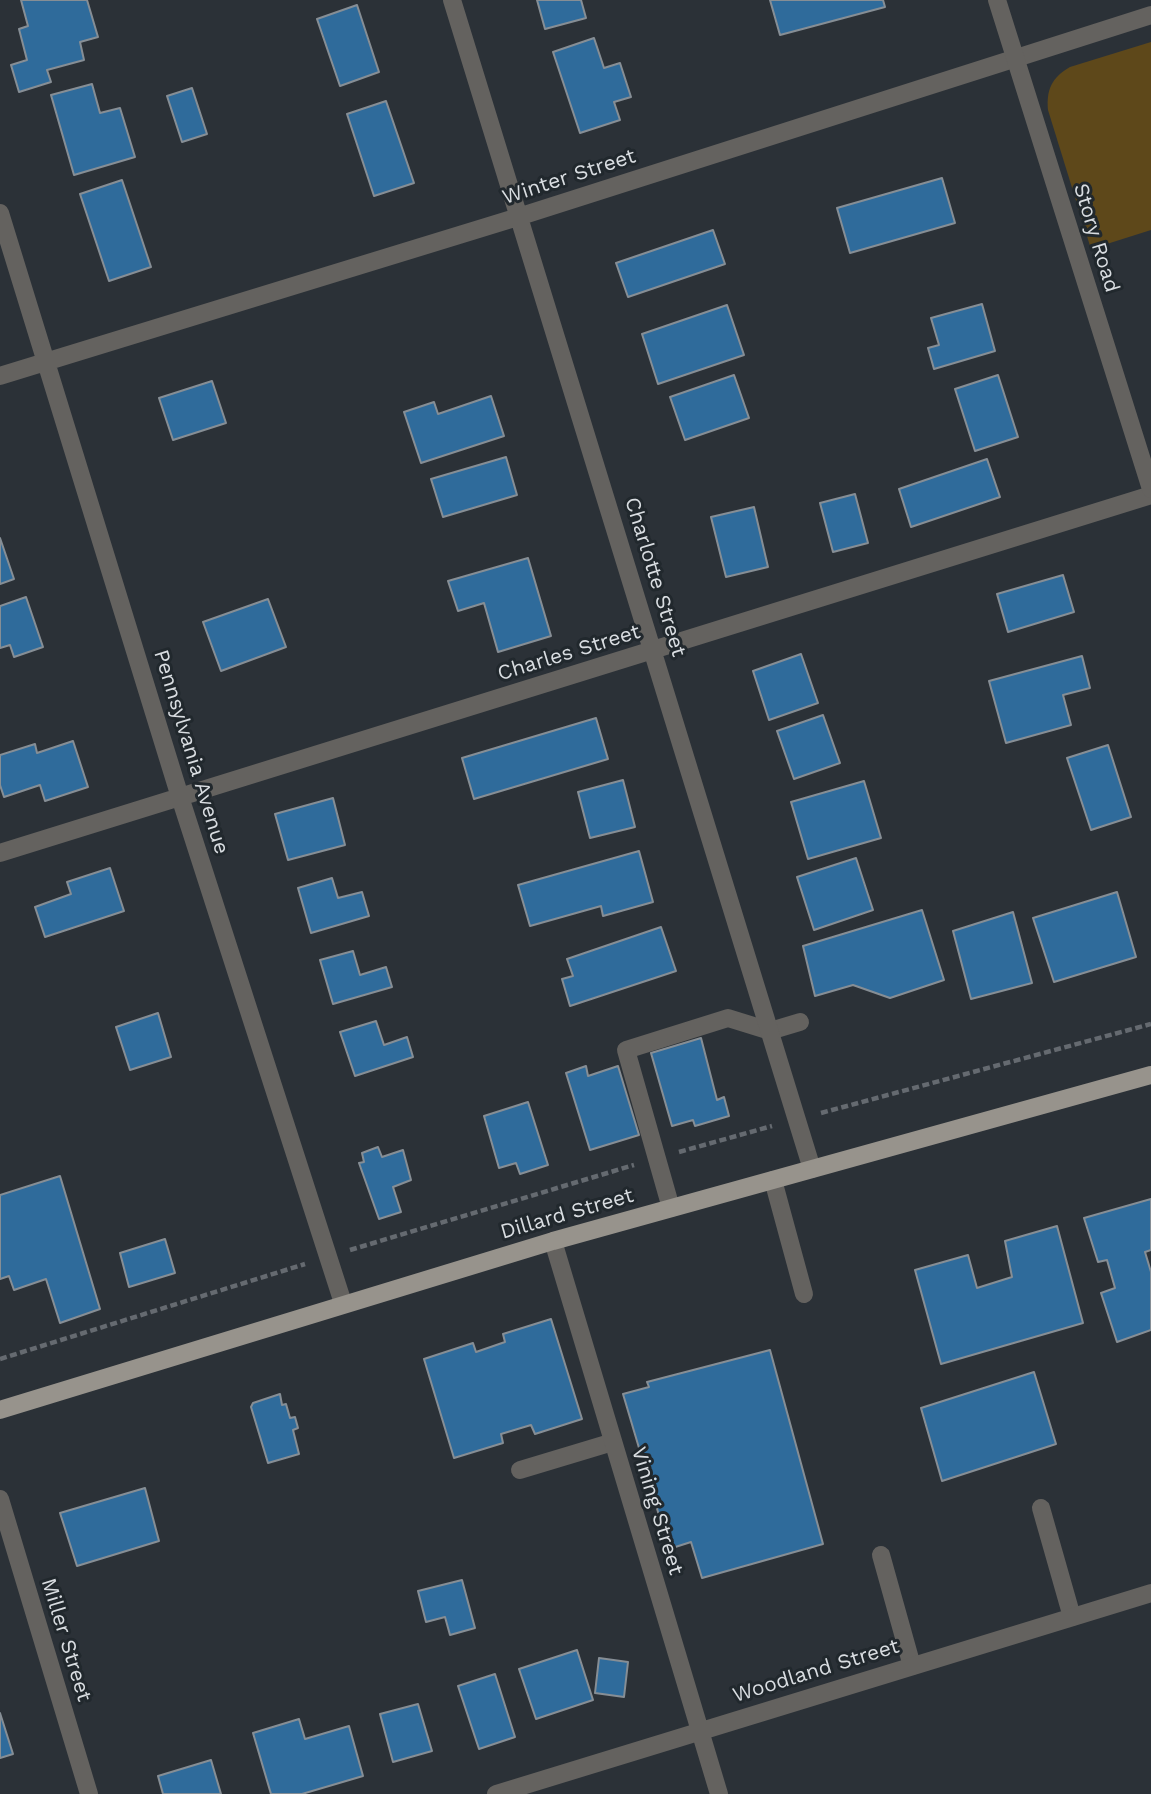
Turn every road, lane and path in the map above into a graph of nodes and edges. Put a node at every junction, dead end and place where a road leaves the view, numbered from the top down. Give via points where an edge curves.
1 (452, 0) edge
2 (997, 0) edge
3 (1151, 15) edge
4 (1015, 56) junction
5 (0, 214) edge
6 (518, 217) junction
7 (47, 361) junction
8 (0, 376) edge
9 (1151, 489) edge
10 (1151, 495) edge
11 (654, 650) junction
12 (180, 797) junction
13 (0, 853) edge
14 (800, 1022) dead end
15 (1151, 1024) edge
16 (769, 1031) junction
17 (1151, 1075) edge
18 (797, 1119) junction
19 (657, 1158) junction
20 (812, 1169) junction
21 (773, 1180) junction
22 (671, 1208) junction
23 (553, 1241) junction
24 (328, 1257) junction
25 (804, 1294) dead end
26 (343, 1303) junction
27 (0, 1359) edge
28 (0, 1410) edge
29 (613, 1442) junction
30 (520, 1470) dead end
31 (0, 1499) edge
32 (1041, 1508) dead end
33 (881, 1555) dead end
34 (1151, 1593) edge
35 (1072, 1617) junction
36 (912, 1666) junction
37 (699, 1730) junction
38 (89, 1794) edge
39 (496, 1794) edge
40 (719, 1794) edge

1 - 6 street, Charlotte Street
2 - 4 street, Story Road
3 - 4 street, Winter Street
4 - 6 street, Winter Street
4 - 9 street, Story Road
5 - 7 street, Pennsylvania Avenue
6 - 7 street, Winter Street
6 - 11 street, Charlotte Street
7 - 8 street, Winter Street
7 - 12 street, Pennsylvania Avenue
10 - 11 street, Charles Street
11 - 12 street, Charles Street
11 - 16 street, Charlotte Street
12 - 13 street, Charles Street
12 - 24 street, Pennsylvania Avenue
14 - 16 street
15 - 18 path
16 - 18 street, Charlotte Street
16 - 19 street via 729,1018 626,1050
17 - 20 main road, Dillard Street
18 - 19 path
18 - 20 street, Charlotte Street
19 - 22 street
19 - 24 path
20 - 21 main road, Dillard Street
21 - 22 main road, Dillard Street
21 - 25 street
22 - 23 main road, Dillard Street
23 - 26 main road, Dillard Street
23 - 29 street, Vining Street
24 - 26 street, Pennsylvania Avenue
24 - 27 path
26 - 28 main road, Dillard Street
29 - 30 street
29 - 37 street, Vining Street
31 - 38 street, Miller Street
32 - 35 street
33 - 36 street
34 - 35 street, Woodland Street
35 - 36 street, Woodland Street
36 - 37 street, Woodland Street
37 - 39 street, Woodland Street
37 - 40 street, Vining Street

